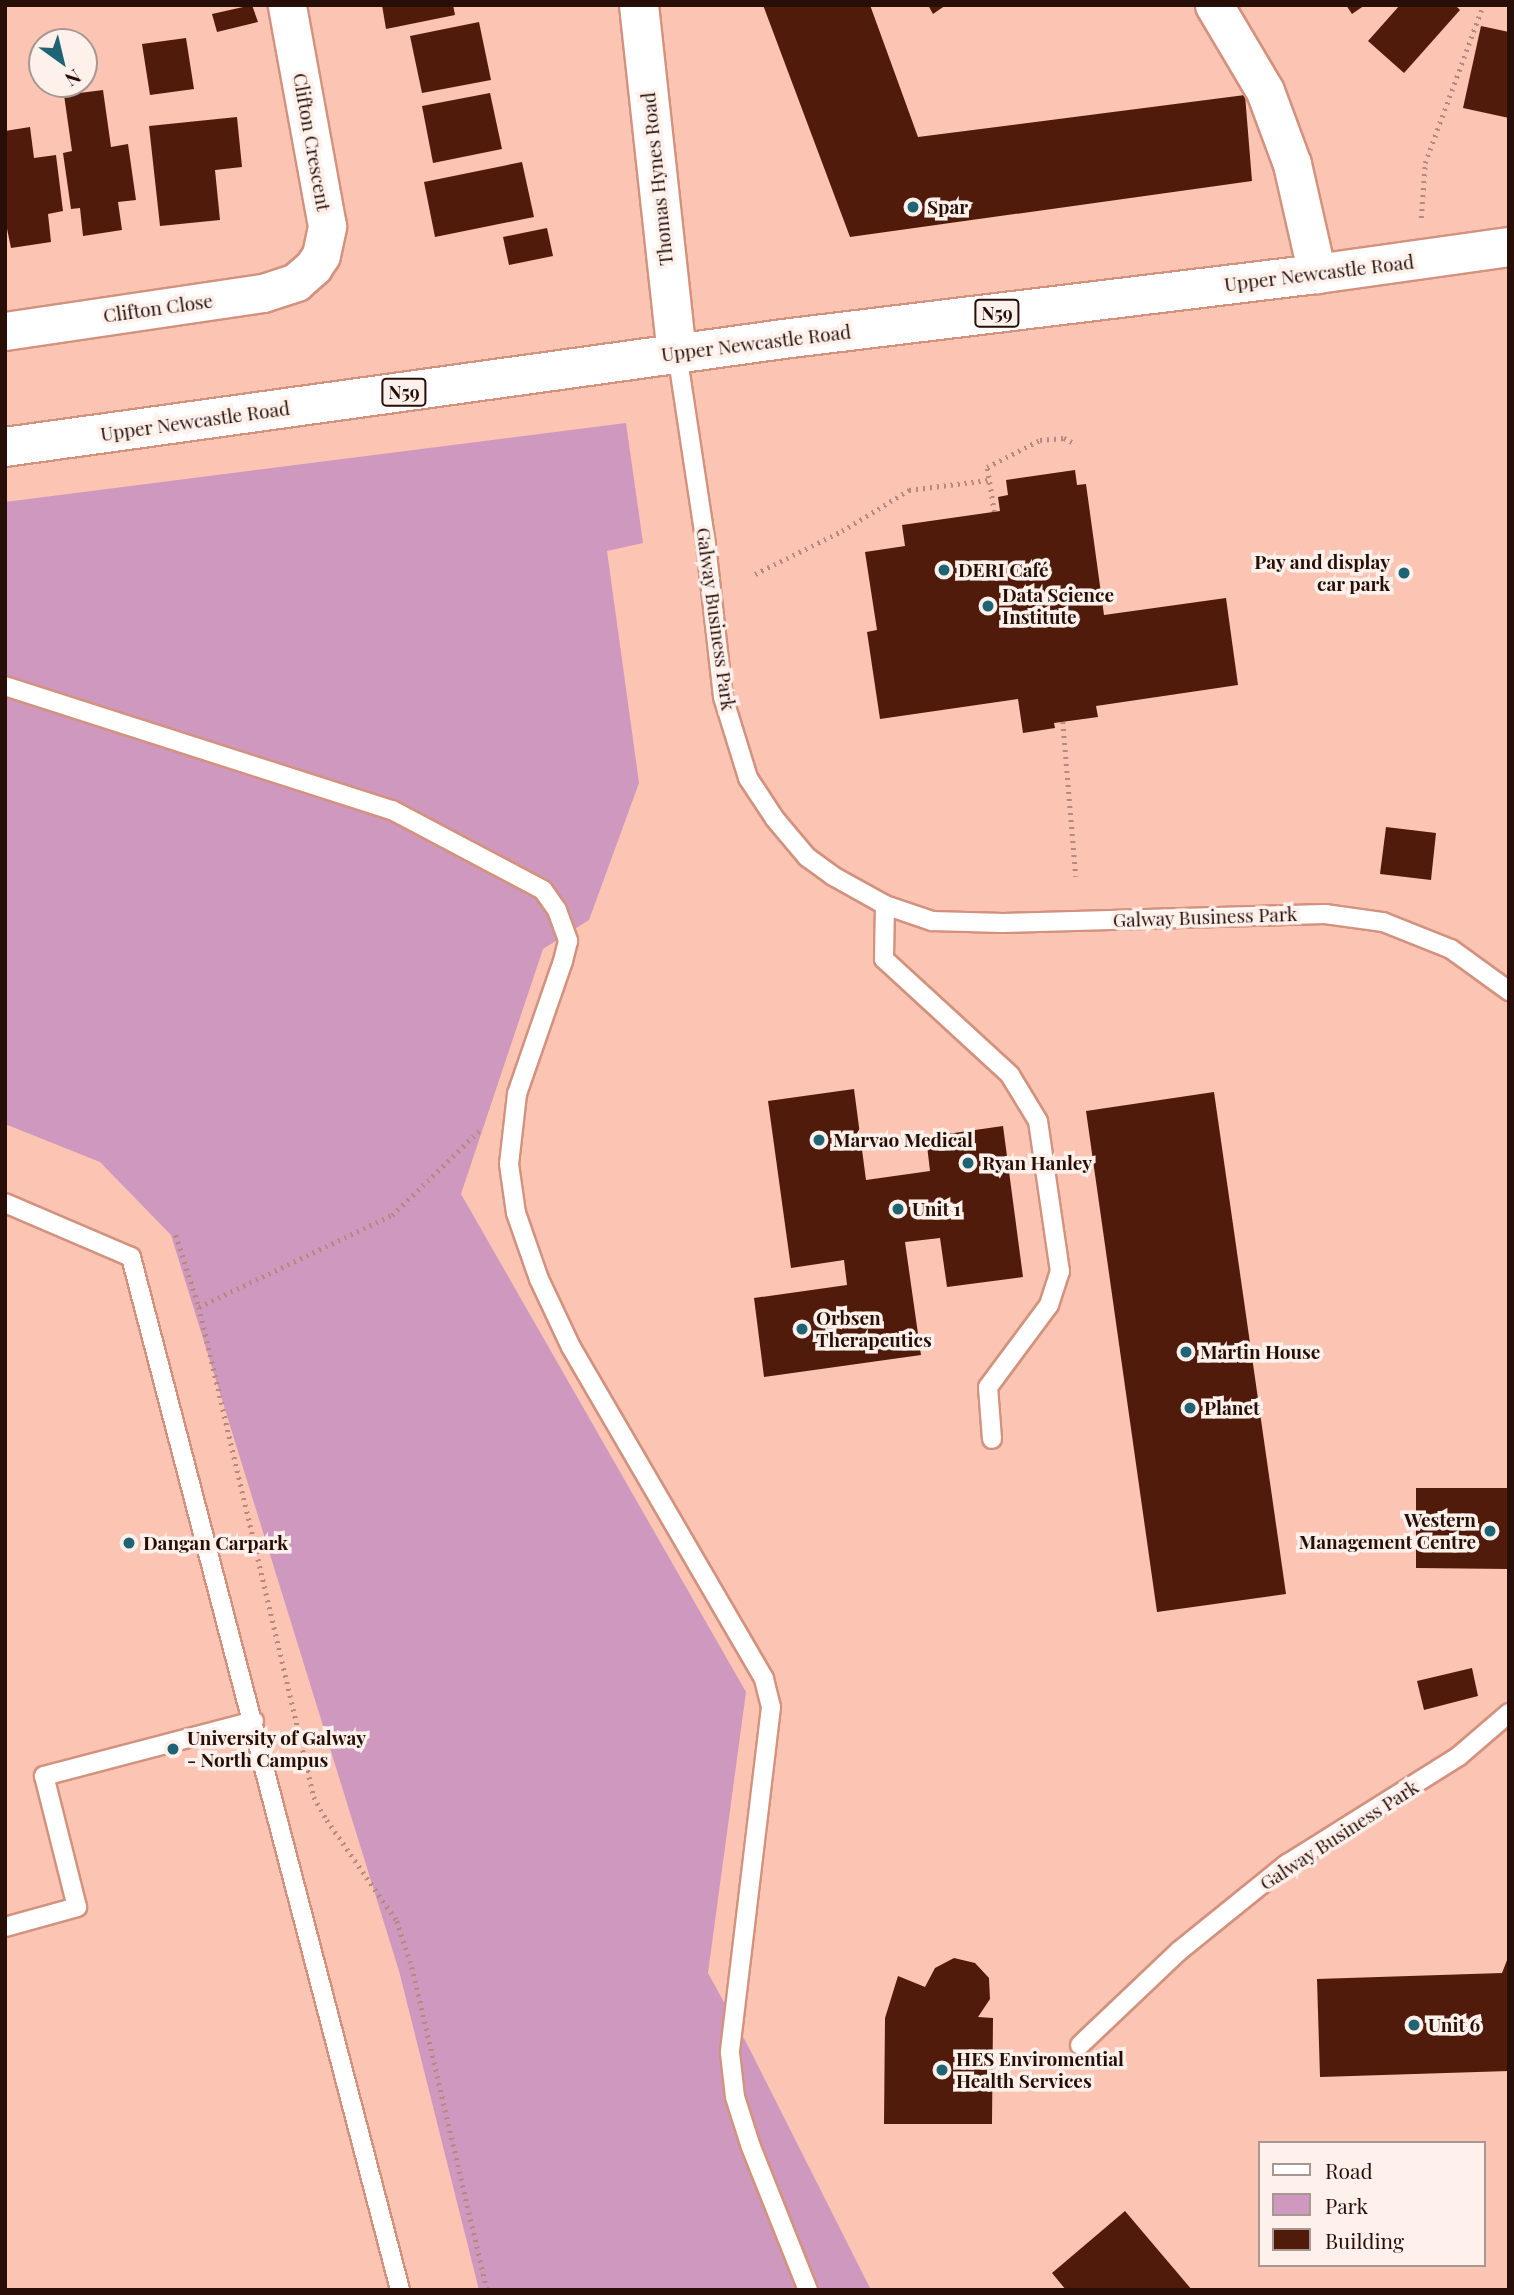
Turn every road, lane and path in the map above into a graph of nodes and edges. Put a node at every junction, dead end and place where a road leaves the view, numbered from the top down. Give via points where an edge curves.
1 (287, 5) edge
2 (639, 5) edge
3 (1214, 5) edge
4 (1483, 5) edge
5 (1509, 247) edge
6 (1418, 261) junction
7 (307, 274) joint
8 (1317, 274) junction
9 (5, 331) edge
10 (677, 354) junction
11 (1072, 442) dead end
12 (5, 447) edge
13 (988, 480) junction
14 (994, 512) dead end
15 (755, 574) dead end
16 (5, 686) edge
17 (1063, 722) dead end
18 (1076, 876) dead end
19 (885, 905) junction
20 (1509, 991) edge
21 (517, 1094) junction
22 (6, 1203) edge
23 (176, 1234) dead end
24 (199, 1307) junction
25 (992, 1439) dead end
26 (1509, 1713) edge
27 (254, 1721) junction
28 (5, 1927) edge
29 (1080, 2045) dead end
30 (400, 2290) edge
31 (487, 2290) edge
32 (808, 2290) edge

1 - 7 street, Clifton Crescent via 327,226 321,255
2 - 10 main road, Thomas Hynes Road
3 - 8 street via 1265,91 1292,164
4 - 6 path via 1425,163
5 - 6 main road, Upper Newcastle Road / N59
6 - 8 main road, Upper Newcastle Road / N59
7 - 9 street, Clifton Close via 263,293
8 - 10 main road, Upper Newcastle Road / N59
10 - 12 main road, Upper Newcastle Road / N59
10 - 19 lane, Galway Business Park via 723,697 748,778 807,857
11 - 13 path via 1040,440 1008,454 987,467
13 - 14 path
13 - 15 path via 909,490 842,531
16 - 21 lane via 392,810 543,890 557,910 568,940
17 - 18 path
19 - 20 lane, Galway Business Park via 932,921 1003,923 1325,914 1383,922 1451,949
19 - 25 lane via 884,959 1010,1075 1038,1121 1060,1271 1049,1304 988,1387
21 - 24 path via 393,1215
21 - 32 lane via 509,1164 516,1213 539,1279 572,1347 764,1679 772,1707 730,2053 735,2097 751,2147
22 - 27 lane via 131,1257
23 - 24 path
24 - 31 path via 314,1797 397,1921 412,1967
26 - 29 lane, Galway Business Park via 1459,1756 1287,1864 1179,1951
27 - 28 lane via 44,1776 77,1907
27 - 30 lane

